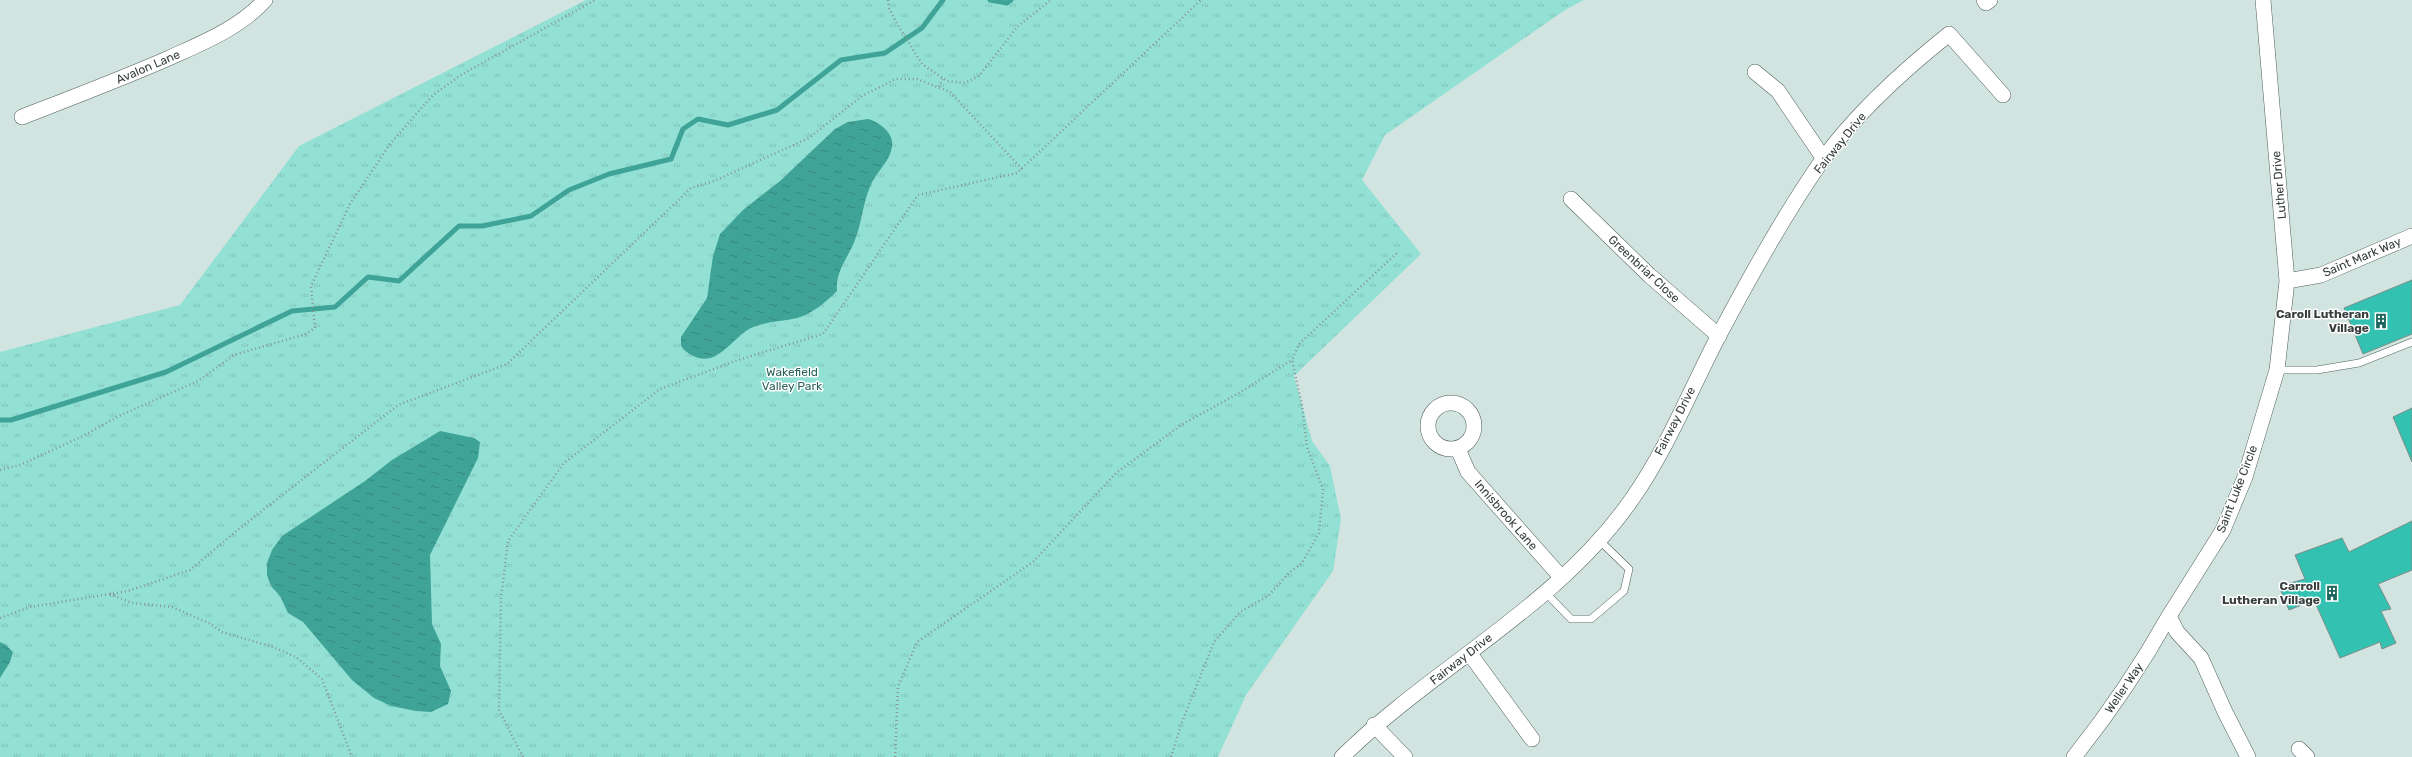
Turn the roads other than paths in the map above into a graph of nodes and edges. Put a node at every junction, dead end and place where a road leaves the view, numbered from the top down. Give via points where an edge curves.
1 (265, 0) edge
2 (2263, 0) edge
3 (1755, 72) dead end
4 (2003, 95) dead end
5 (22, 117) dead end
6 (1824, 158) junction
7 (1571, 199) dead end
8 (2412, 236) edge
9 (2287, 281) junction
10 (1719, 336) junction
11 (2412, 342) edge
12 (2277, 370) junction
13 (1458, 449) dead end
14 (1599, 540) junction
15 (1561, 577) junction
16 (1544, 591) junction
17 (2169, 616) junction
18 (1470, 654) junction
19 (1374, 725) junction
20 (1532, 739) dead end
21 (1342, 757) edge
22 (1405, 757) edge
23 (2074, 757) edge
24 (2248, 757) edge

1 - 5 street, Avalon Lane via 212,39
2 - 9 street, Luther Drive
3 - 6 street via 1778,92
4 - 6 street, Fairway Drive via 1949,34 1914,62 1879,96
6 - 10 street, Fairway Drive via 1771,243
7 - 10 street, Greenbriar Close via 1649,275
8 - 9 street, Saint Mark Way via 2321,275
9 - 12 street, Luther Drive
10 - 14 street, Fairway Drive via 1651,469 1632,500
11 - 12 lane via 2359,362 2317,370
12 - 17 street, Saint Luke Circle via 2245,477 2223,530
13 - 15 street, Innisbrook Lane via 1468,472
14 - 15 street, Fairway Drive
14 - 16 lane via 1629,569 1624,591 1591,619 1571,619
15 - 16 street, Fairway Drive
16 - 18 street, Fairway Drive
17 - 23 street, Weller Way via 2151,648 2104,718
17 - 24 street via 2177,632 2201,658
18 - 19 street, Fairway Drive
18 - 20 street
19 - 21 street, Fairway Drive
19 - 22 street

